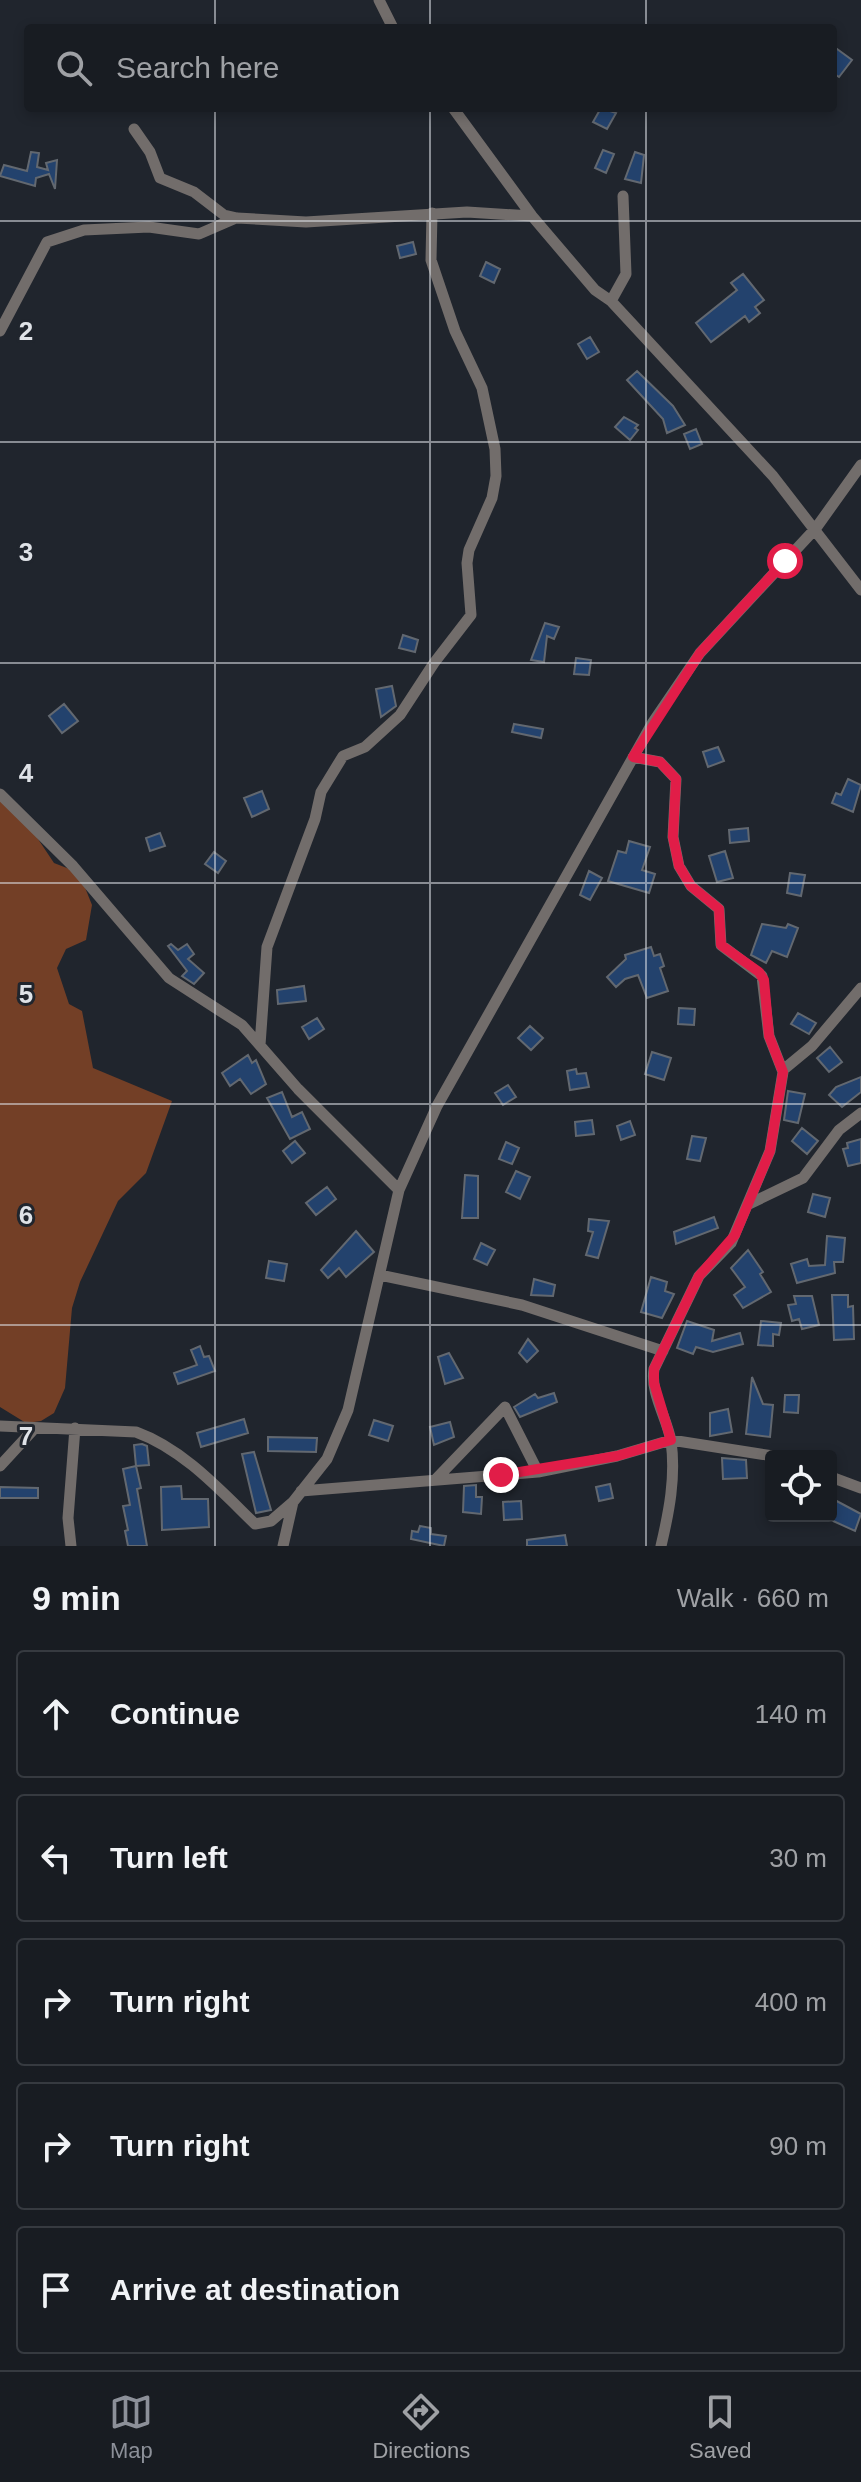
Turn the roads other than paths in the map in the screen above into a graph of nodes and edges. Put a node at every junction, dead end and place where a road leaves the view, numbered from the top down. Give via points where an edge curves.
1 (379, 0) edge
2 (391, 24) edge
3 (456, 112) edge
4 (134, 129) dead end
5 (623, 196) dead end
6 (432, 213) junction
7 (532, 216) junction
8 (237, 218) junction
9 (611, 301) junction
10 (0, 331) edge
11 (861, 465) edge
12 (816, 528) junction
13 (861, 590) edge
14 (633, 757) junction
15 (0, 794) edge
16 (861, 988) edge
17 (260, 1045) junction
18 (783, 1070) junction
19 (861, 1113) edge
20 (399, 1190) junction
21 (749, 1204) junction
22 (380, 1275) junction
23 (663, 1351) junction
24 (0, 1426) edge
25 (75, 1428) junction
26 (34, 1429) junction
27 (671, 1440) junction
28 (765, 1455) edge
29 (0, 1466) edge
30 (538, 1472) junction
31 (436, 1479) junction
32 (837, 1479) edge
33 (861, 1488) edge
34 (301, 1491) junction
35 (293, 1502) junction
36 (71, 1546) edge
37 (283, 1546) edge
38 (661, 1546) edge

1 - 2 street
3 - 7 street
4 - 8 street via 160,178
5 - 9 street via 626,274
6 - 7 street
6 - 8 street via 306,222
6 - 17 street via 431,260 482,388 495,449 492,498 467,563 471,615 400,715 365,747 343,756 321,792 267,947
7 - 9 street via 595,290
8 - 10 street via 199,234 149,227 84,230 57,237 47,242
9 - 12 street via 682,373
11 - 12 street
12 - 13 street
12 - 14 street via 700,653
14 - 18 street via 660,762 676,779 673,837 682,875 719,909 724,949 762,976 769,1036
14 - 20 street via 437,1106
15 - 17 street via 73,866 169,978 232,1018
16 - 18 street via 812,1046
17 - 20 street
18 - 21 street via 770,1151
19 - 21 street via 839,1130 803,1178
20 - 22 street
21 - 23 street via 731,1243 699,1276
22 - 23 street via 522,1305
22 - 34 street via 348,1410 327,1459
23 - 27 street via 653,1379
24 - 26 street
25 - 26 street
25 - 35 street via 136,1432 157,1439 255,1524 271,1521
25 - 36 street
26 - 29 street
27 - 28 street
27 - 30 street
27 - 38 street via 673,1475
30 - 31 street
30 - 31 street via 505,1407
31 - 34 street
32 - 33 street
34 - 35 street
35 - 37 street

